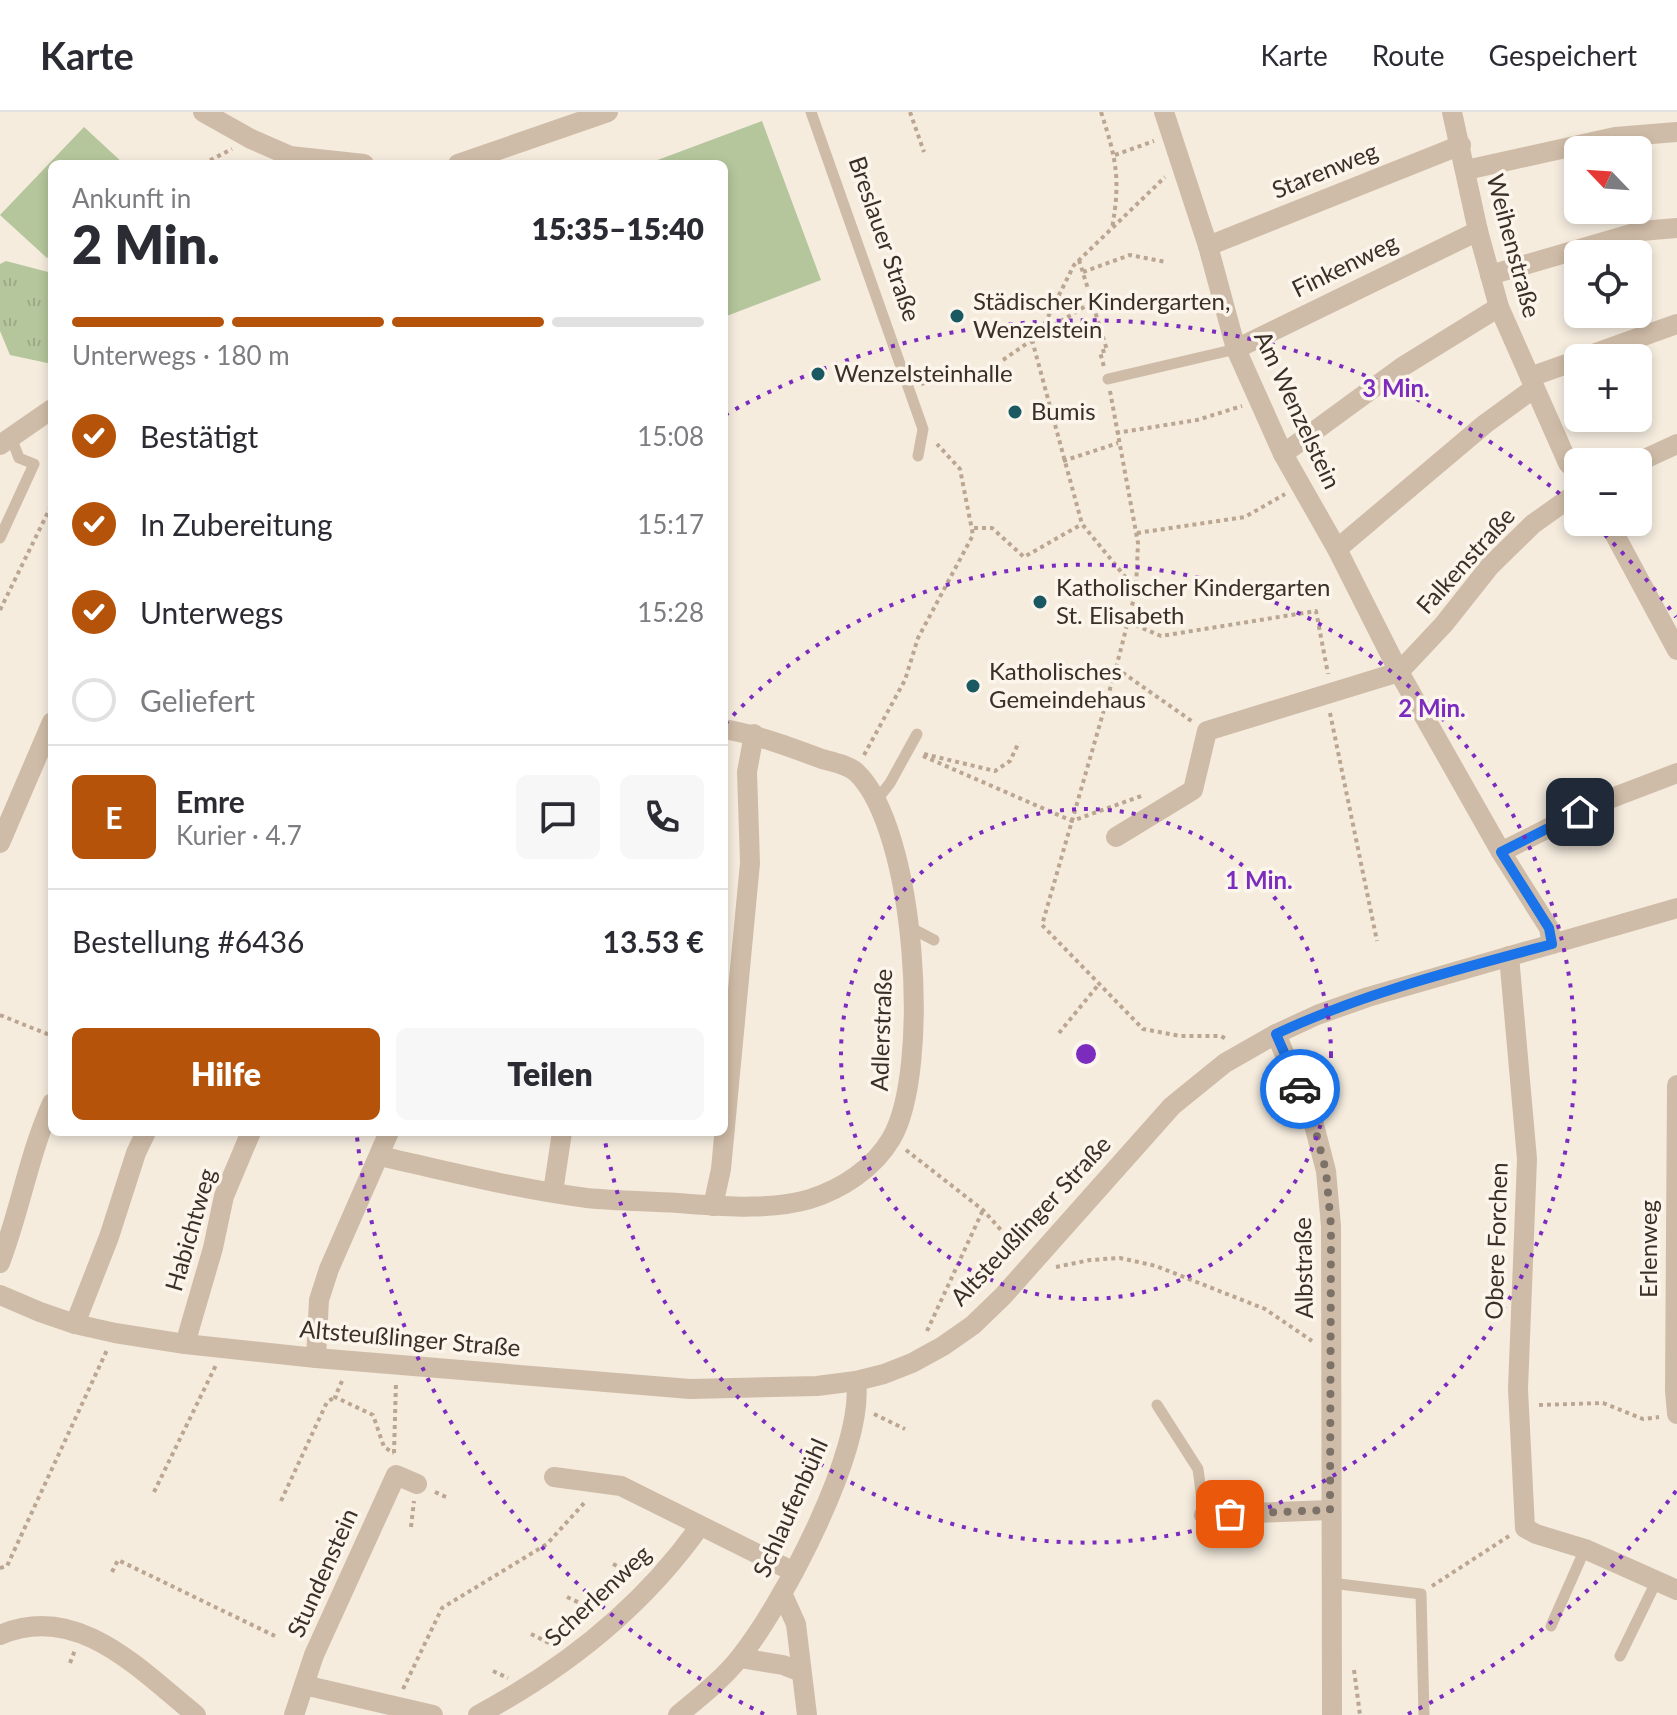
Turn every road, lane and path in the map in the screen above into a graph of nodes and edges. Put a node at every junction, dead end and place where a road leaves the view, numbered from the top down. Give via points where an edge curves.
1 (203, 112) edge
2 (608, 112) edge
3 (811, 112) edge
4 (910, 112) edge
5 (1101, 112) edge
6 (1164, 112) edge
7 (1452, 112) edge
8 (1677, 132) edge
9 (1171, 135) junction
10 (251, 139) junction
11 (1461, 145) junction
12 (924, 152) dead end
13 (1115, 155) junction
14 (211, 160) edge
15 (327, 160) edge
16 (470, 160) edge
17 (1466, 170) junction
18 (1182, 171) junction
19 (1677, 228) edge
20 (1111, 230) junction
21 (1478, 231) junction
22 (1208, 246) junction
23 (1079, 260) junction
24 (1166, 262) dead end
25 (1083, 272) junction
26 (1490, 275) junction
27 (1092, 302) junction
28 (1499, 307) junction
29 (1677, 324) edge
30 (1039, 335) junction
31 (1032, 340) junction
32 (1622, 344) edge
33 (1236, 349) junction
34 (1100, 352) dead end
35 (1003, 360) dead end
36 (1564, 367) edge
37 (949, 375) dead end
38 (1108, 379) joint
39 (1532, 383) junction
40 (908, 388) junction
41 (1259, 401) junction
42 (48, 412) edge
43 (923, 429) junction
44 (1116, 433) junction
45 (6, 441) edge
46 (1118, 443) junction
47 (1677, 444) edge
48 (1283, 454) junction
49 (1564, 454) edge
50 (918, 456) dead end
51 (1652, 456) edge
52 (1063, 461) junction
53 (1300, 484) junction
54 (1564, 502) edge
55 (48, 512) edge
56 (1082, 524) junction
57 (974, 528) junction
58 (1136, 533) junction
59 (1616, 536) edge
60 (0, 538) edge
61 (1337, 549) junction
62 (1136, 590) junction
63 (0, 610) edge
64 (1128, 622) junction
65 (1677, 650) edge
66 (1116, 668) junction
67 (1399, 672) junction
68 (1329, 694) junction
69 (728, 730) edge
70 (48, 731) edge
71 (1207, 731) junction
72 (754, 734) junction
73 (917, 734) dead end
74 (1019, 742) dead end
75 (910, 750) junction
76 (854, 770) junction
77 (1677, 773) edge
78 (1156, 792) dead end
79 (876, 801) junction
80 (1072, 821) junction
81 (1116, 837) dead end
82 (0, 843) edge
83 (1501, 852) junction
84 (1677, 911) edge
85 (908, 927) junction
86 (934, 940) dead end
87 (1377, 941) dead end
88 (1552, 944) junction
89 (1509, 956) junction
90 (1099, 984) junction
91 (0, 1015) edge
92 (1059, 1033) dead end
93 (48, 1034) edge
94 (1276, 1034) junction
95 (1245, 1051) junction
96 (1677, 1085) edge
97 (728, 1095) edge
98 (48, 1112) edge
99 (144, 1136) edge
100 (249, 1136) edge
101 (387, 1136) edge
102 (561, 1136) edge
103 (724, 1136) edge
104 (891, 1139) junction
105 (379, 1156) junction
106 (553, 1192) junction
107 (713, 1206) junction
108 (983, 1210) junction
109 (0, 1263) edge
110 (1031, 1264) junction
111 (0, 1295) edge
112 (75, 1324) junction
113 (115, 1333) junction
114 (185, 1344) junction
115 (224, 1348) junction
116 (1332, 1354) junction
117 (316, 1358) junction
118 (350, 1360) junction
119 (912, 1363) junction
120 (397, 1364) junction
121 (856, 1381) junction
122 (335, 1397) junction
123 (1157, 1405) dead end
124 (857, 1406) junction
125 (1518, 1406) junction
126 (1677, 1414) edge
127 (905, 1429) dead end
128 (394, 1453) junction
129 (396, 1475) junction
130 (554, 1477) dead end
131 (417, 1484) dead end
132 (601, 1484) junction
133 (154, 1492) dead end
134 (281, 1501) dead end
135 (1330, 1510) junction
136 (1204, 1515) joint
137 (700, 1526) junction
138 (1525, 1528) junction
139 (1585, 1549) junction
140 (0, 1568) edge
141 (112, 1572) dead end
142 (794, 1572) junction
143 (1657, 1580) junction
144 (1331, 1583) junction
145 (1677, 1590) edge
146 (782, 1593) junction
147 (1421, 1594) junction
148 (567, 1597) dead end
149 (617, 1620) junction
150 (1551, 1626) dead end
151 (0, 1635) edge
152 (275, 1636) dead end
153 (1620, 1656) dead end
154 (740, 1658) junction
155 (801, 1672) junction
156 (304, 1685) junction
157 (396, 1706) junction
158 (196, 1715) edge
159 (294, 1715) edge
160 (433, 1715) edge
161 (478, 1715) edge
162 (678, 1715) edge
163 (807, 1715) edge
164 (1332, 1715) edge
165 (1424, 1715) edge

1 - 10 street
2 - 16 street
3 - 40 lane, Breslauer Straße
4 - 12 path
5 - 13 path
6 - 9 street, Am Wenzelstein
7 - 11 street, Weihenstraße
8 - 17 street via 1615,137
9 - 13 path
9 - 18 street, Am Wenzelstein
10 - 14 path
10 - 15 street via 290,156
11 - 17 street, Weihenstraße
11 - 22 street, Starenweg
13 - 20 path via 1119,193
17 - 21 street, Weihenstraße
18 - 20 path via 1163,178
18 - 22 street, Am Wenzelstein
19 - 26 street via 1641,231
20 - 23 path
21 - 26 street, Weihenstraße
21 - 33 street, Finkenweg
22 - 33 street, Am Wenzelstein
23 - 25 path
23 - 30 path
24 - 25 path via 1130,255
25 - 27 path
26 - 28 street, Weihenstraße
27 - 30 path
27 - 34 path via 1107,350
28 - 39 street, Weihenstraße
28 - 48 street via 1402,367
29 - 32 street
30 - 31 path
31 - 35 path
31 - 52 path
33 - 38 lane
33 - 41 street, Am Wenzelstein
36 - 39 street
37 - 40 path
38 - 44 path
39 - 49 street, Weihenstraße
39 - 61 street
40 - 43 lane, Breslauer Straße
41 - 44 path via 1197,420
41 - 48 street, Am Wenzelstein
42 - 45 street
43 - 50 lane
43 - 57 path via 960,469
44 - 46 path
45 - 60 lane via 19,458 34,464
46 - 52 path
46 - 58 path
47 - 51 street
48 - 53 street, Am Wenzelstein
52 - 56 path
53 - 58 path via 1245,517
53 - 61 street, Am Wenzelstein
54 - 67 street, Falkenstraße via 1490,566
55 - 63 path
56 - 57 path via 1024,557 992,528
56 - 62 path
57 - 76 path via 918,638 905,680
58 - 62 path
59 - 65 street
61 - 67 street, Am Wenzelstein
62 - 64 path
64 - 66 path
64 - 68 path via 1161,636 1316,611
66 - 71 path
66 - 80 path
67 - 68 street
67 - 83 street, Am Wenzelstein
68 - 71 street
68 - 87 path
69 - 72 street
70 - 82 street
71 - 81 street via 1193,790
72 - 76 street
72 - 97 street via 747,772 750,863
73 - 75 lane
74 - 75 path via 1010,761 995,771
75 - 79 lane
75 - 80 path
76 - 79 street, Adlerstraße
77 - 83 street via 1596,804
78 - 80 path
79 - 85 street, Adlerstraße via 904,889
80 - 90 path via 1042,925
83 - 88 street, Am Wenzelstein via 1549,928
84 - 88 street, Altsteußlinger Straße
85 - 86 lane
85 - 104 street, Adlerstraße via 915,994 911,1073
88 - 89 street, Altsteußlinger Straße
89 - 94 street, Altsteußlinger Straße via 1368,997
89 - 125 street, Obere Forchen via 1527,1159
90 - 92 path
90 - 95 path via 1143,1029 1221,1036
91 - 93 path
94 - 95 street, Altsteußlinger Straße
94 - 116 street, Albstraße via 1313,1121 1326,1171
95 - 110 street, Altsteußlinger Straße via 1172,1106
96 - 126 street, Erlenweg
98 - 109 street
99 - 112 street
100 - 114 street, Habichtweg via 224,1196
101 - 105 street
102 - 106 street
103 - 107 street
104 - 107 street, Adlerstraße via 854,1179 809,1199
104 - 108 path
105 - 106 street, Adlerstraße
105 - 117 street via 319,1300
106 - 107 street, Adlerstraße
108 - 110 path
108 - 119 path
110 - 116 path via 1049,1269 1120,1258 1156,1266 1265,1309
110 - 119 street, Altsteußlinger Straße via 973,1325
111 - 112 street, Altsteußlinger Straße
112 - 113 street, Altsteußlinger Straße
113 - 114 street, Altsteußlinger Straße
113 - 140 path via 7,1566
114 - 115 street, Altsteußlinger Straße
115 - 117 street, Altsteußlinger Straße
115 - 133 path
116 - 135 street, Albstraße
117 - 118 street, Altsteußlinger Straße
118 - 120 street, Altsteußlinger Straße
118 - 122 path
119 - 121 street, Altsteußlinger Straße
120 - 121 street, Altsteußlinger Straße via 690,1389 778,1389
120 - 128 path
121 - 124 street, Schlaufenbühl
122 - 128 path via 373,1415 384,1447
122 - 134 path via 327,1402
123 - 136 lane via 1198,1469
124 - 127 path
124 - 142 street, Schlaufenbühl via 837,1475
125 - 126 path via 1603,1403 1643,1419
125 - 138 street, Obere Forchen
128 - 129 path
129 - 131 street
129 - 156 street, Stundenstein
130 - 132 street
132 - 137 street via 621,1486
132 - 157 path via 547,1544 442,1608
135 - 136 street
135 - 144 street, Albstraße
137 - 142 street
137 - 149 street, Scherlenweg
138 - 139 street
138 - 147 path
139 - 143 street
139 - 150 lane
141 - 152 path via 118,1560
142 - 146 street, Schlaufenbühl
143 - 145 street
143 - 153 lane
144 - 147 lane
144 - 164 street, Albstraße
146 - 154 street, Schlaufenbühl
146 - 155 street via 796,1624
147 - 165 lane
148 - 149 path
149 - 161 street, Scherlenweg via 552,1673
151 - 158 street via 30,1626 71,1629 101,1640
154 - 155 street
154 - 162 street, Schlaufenbühl
155 - 163 street
156 - 157 street
156 - 159 street, Stundenstein
157 - 160 street

